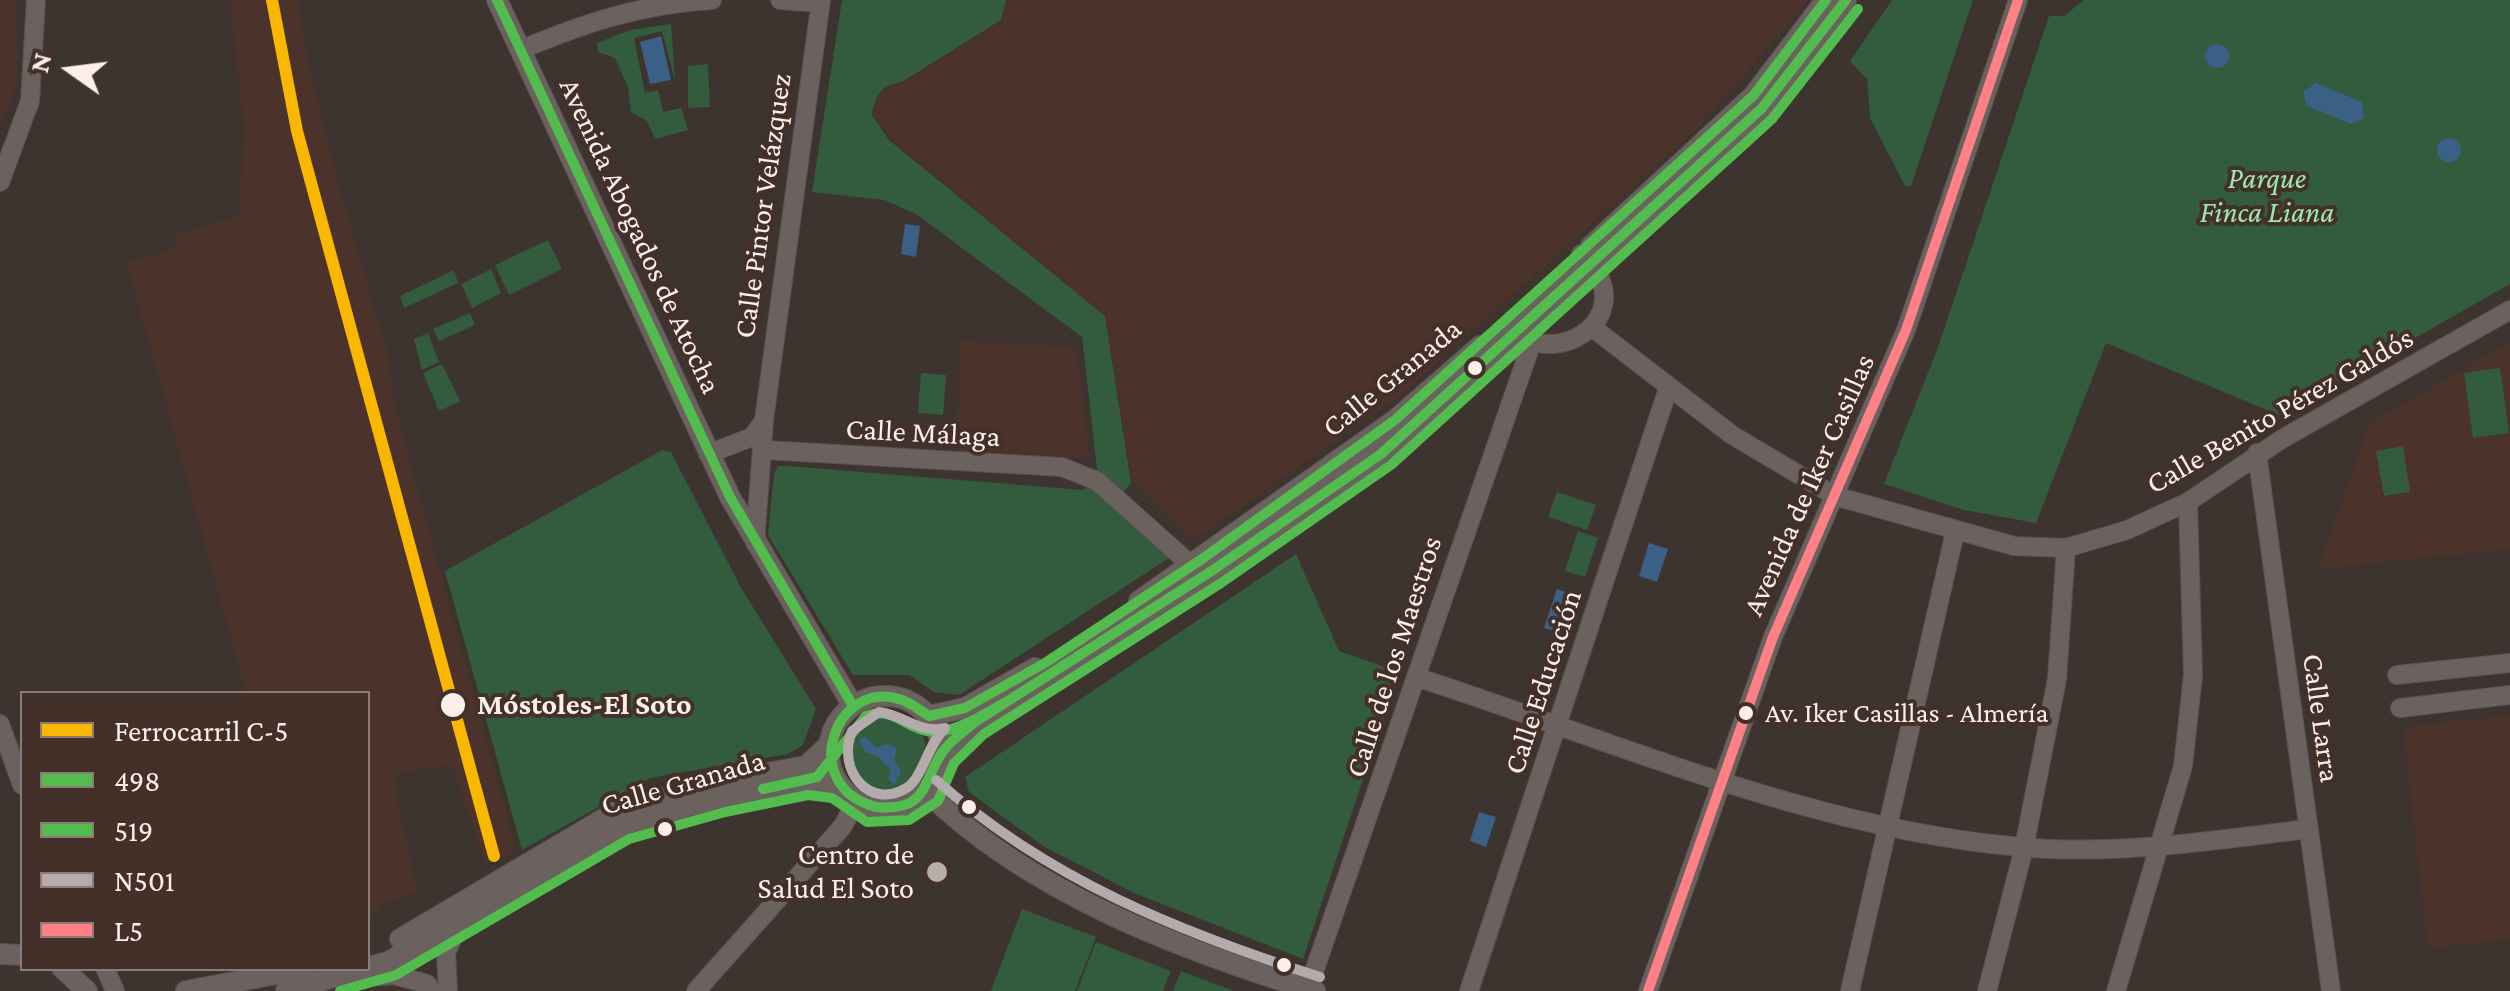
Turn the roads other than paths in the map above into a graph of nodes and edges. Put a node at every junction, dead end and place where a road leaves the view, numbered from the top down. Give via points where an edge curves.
1 (36, 0) edge
2 (497, 0) edge
3 (712, 0) edge
4 (780, 0) edge
5 (1826, 0) edge
6 (1846, 0) edge
7 (2018, 0) edge
8 (821, 1) edge
9 (520, 50) junction
10 (0, 182) edge
11 (1586, 260) junction
12 (2510, 310) edge
13 (1592, 328) junction
14 (1524, 338) junction
15 (1668, 389) junction
16 (764, 420) junction
17 (765, 450) junction
18 (2258, 453) junction
19 (708, 454) junction
20 (1835, 496) junction
21 (2188, 502) junction
22 (1955, 532) junction
23 (756, 543) junction
24 (2066, 548) junction
25 (1192, 566) junction
26 (2510, 663) edge
27 (2397, 675) dead end
28 (1416, 676) junction
29 (2510, 695) edge
30 (853, 706) junction
31 (2400, 708) dead end
32 (929, 716) junction
33 (0, 724) edge
34 (1558, 724) junction
35 (829, 745) junction
36 (941, 754) junction
37 (20, 780) edge
38 (1722, 781) junction
39 (838, 784) junction
40 (926, 791) junction
41 (856, 800) junction
42 (1886, 828) junction
43 (2308, 829) junction
44 (2162, 846) junction
45 (2024, 848) junction
46 (461, 919) junction
47 (370, 954) edge
48 (370, 968) edge
49 (65, 971) edge
50 (292, 971) edge
51 (362, 971) edge
52 (340, 979) junction
53 (1312, 990) edge
54 (87, 991) edge
55 (186, 991) edge
56 (286, 991) edge
57 (431, 991) edge
58 (448, 991) edge
59 (696, 991) edge
60 (1469, 991) edge
61 (1648, 991) edge
62 (1850, 991) edge
63 (1987, 991) edge
64 (2116, 991) edge
65 (2331, 991) edge

1 - 10 street via 30,102
2 - 9 street, Avenida Abogados de Atocha
3 - 9 street via 606,15
4 - 8 street
5 - 11 street, Calle Granada via 1754,95
6 - 11 street, Calle Granada via 1762,108
7 - 20 street, Avenida de Iker Casillas via 1906,330
8 - 16 street, Calle Pintor Velázquez
9 - 19 street, Avenida Abogados de Atocha
11 - 13 street via 1602,282
11 - 14 street, Calle Granada
11 - 25 street, Calle Granada via 1395,420
12 - 18 street, Calle Benito Pérez Galdós
13 - 14 street via 1554,345
13 - 15 street, Calle Benito Pérez Galdós
14 - 28 street, Calle de los Maestros
14 - 36 street, Calle Granada via 1380,454 974,722
15 - 20 street, Calle Benito Pérez Galdós
15 - 34 street, Calle Educación
16 - 17 street, Calle Pintor Velázquez
16 - 19 street via 752,437
17 - 23 street, Calle Pintor Velázquez
17 - 25 street, Calle Málaga via 1062,467 1097,480
18 - 21 street, Calle Benito Pérez Galdós
18 - 43 street, Calle Larra
19 - 23 street, Avenida Abogados de Atocha
20 - 22 street, Calle Benito Pérez Galdós
20 - 38 street, Avenida de Iker Casillas via 1772,637
21 - 24 street, Calle Benito Pérez Galdós
21 - 44 street via 2192,674 2183,766
22 - 24 street, Calle Benito Pérez Galdós via 2014,546
22 - 42 street
23 - 30 street
24 - 45 street via 2058,680
25 - 32 street, Calle Granada via 1045,663 965,708
26 - 27 street
28 - 34 street
28 - 53 street, Calle de los Maestros
29 - 31 street
30 - 32 street via 883,696 903,698
30 - 35 street
32 - 36 street
33 - 37 street
34 - 38 street
34 - 60 street, Calle Educación
35 - 39 street
35 - 47 street, Calle Granada via 806,766 617,811
36 - 40 street
38 - 42 street
38 - 61 street, Avenida de Iker Casillas
39 - 41 street
39 - 46 street, Calle Granada via 773,786 622,825
40 - 41 street via 903,806
40 - 53 street via 1047,880 1194,948
41 - 59 street via 844,826
42 - 45 street
42 - 62 street
43 - 44 street
43 - 65 street, Calle Larra
44 - 45 street
44 - 64 street
45 - 63 street
46 - 48 street, Calle Granada
46 - 58 street via 446,953
49 - 54 street
50 - 55 street
51 - 52 street, Calle Granada
52 - 56 street, Calle Granada
52 - 57 street via 394,976

